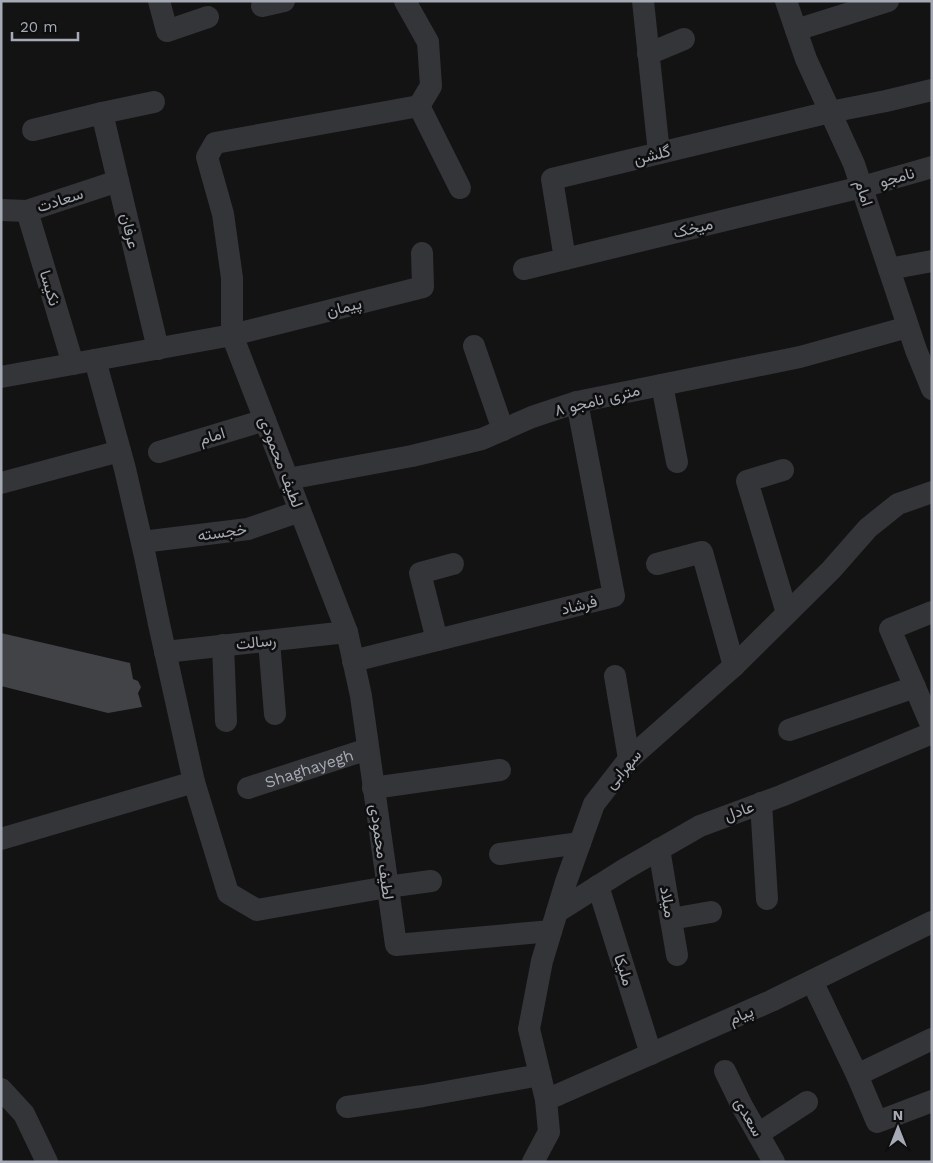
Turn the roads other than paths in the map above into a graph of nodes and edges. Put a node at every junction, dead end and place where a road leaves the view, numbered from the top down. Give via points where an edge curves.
1 (159, 1) edge
2 (284, 1) edge
3 (404, 1) edge
4 (643, 1) edge
5 (786, 1) edge
6 (888, 1) edge
7 (262, 6) dead end
8 (208, 17) dead end
9 (796, 30) junction
10 (684, 38) dead end
11 (648, 54) junction
12 (932, 90) edge
13 (154, 102) dead end
14 (420, 106) junction
15 (830, 112) junction
16 (102, 113) junction
17 (33, 130) dead end
18 (659, 153) junction
19 (932, 167) edge
20 (118, 181) junction
21 (862, 187) junction
22 (460, 188) dead end
23 (2, 206) edge
24 (27, 211) junction
25 (422, 253) dead end
26 (565, 260) junction
27 (932, 261) edge
28 (524, 269) dead end
29 (889, 269) junction
30 (908, 327) junction
31 (232, 335) junction
32 (474, 346) dead end
33 (158, 349) junction
34 (84, 362) junction
35 (1, 378) edge
36 (930, 381) edge
37 (662, 385) junction
38 (577, 402) junction
39 (265, 420) junction
40 (503, 430) junction
41 (120, 451) junction
42 (160, 452) dead end
43 (677, 462) dead end
44 (783, 470) dead end
45 (288, 479) junction
46 (1, 483) edge
47 (932, 492) edge
48 (300, 511) junction
49 (142, 542) junction
50 (453, 564) dead end
51 (657, 564) dead end
52 (932, 612) edge
53 (788, 613) junction
54 (347, 632) junction
55 (437, 640) junction
56 (269, 641) junction
57 (223, 646) junction
58 (165, 652) junction
59 (353, 661) junction
60 (734, 666) junction
61 (615, 676) dead end
62 (915, 687) junction
63 (275, 714) dead end
64 (226, 721) dead end
65 (932, 727) edge
66 (789, 730) dead end
67 (932, 733) edge
68 (368, 749) junction
69 (629, 759) junction
70 (500, 770) dead end
71 (194, 782) junction
72 (248, 788) dead end
73 (373, 788) junction
74 (761, 803) junction
75 (1, 839) edge
76 (580, 843) junction
77 (659, 849) junction
78 (500, 854) dead end
79 (431, 881) dead end
80 (598, 886) junction
81 (387, 887) junction
82 (767, 899) dead end
83 (711, 912) dead end
84 (671, 919) junction
85 (554, 922) junction
86 (932, 922) edge
87 (677, 955) dead end
88 (812, 981) junction
89 (932, 1039) edge
90 (651, 1054) junction
91 (725, 1071) dead end
92 (540, 1075) junction
93 (857, 1075) junction
94 (1, 1089) edge
95 (546, 1100) junction
96 (932, 1101) edge
97 (807, 1102) dead end
98 (347, 1108) dead end
99 (758, 1134) junction
100 (47, 1162) edge
101 (533, 1162) edge
102 (774, 1162) edge

1 - 8 street via 167,31
2 - 7 street
3 - 14 street via 428,42 431,86
4 - 11 street
5 - 9 street, امام
6 - 9 street
9 - 15 street, امام
10 - 11 street
11 - 18 street
12 - 15 street, گلشن
13 - 16 street
14 - 22 street
14 - 31 street, لطیف محمودی via 215,144 207,157 223,214 232,278
15 - 18 street, گلشن
15 - 21 street, امام
16 - 17 street
16 - 20 street, عرفان
18 - 26 street, گلشن via 552,179
19 - 21 street, نامجو
20 - 24 street, سعادت
20 - 33 street, عرفان
21 - 26 street, میخک
21 - 29 street, امام
23 - 24 street, سعادت
24 - 34 street, نکیسا
25 - 31 street, پیمان via 424,287
26 - 28 street, میخک
27 - 29 street
29 - 30 street, امام
30 - 36 street, امام
30 - 37 street, ۸ متری نامجو via 800,357
31 - 33 street
31 - 39 street, لطیف محمودی
32 - 40 street
33 - 34 street
34 - 35 street
34 - 41 street, نکیسا
37 - 38 street, ۸ متری نامجو
37 - 43 street
38 - 40 street, ۸ متری نامجو
38 - 55 street, فرشاد via 614,596
39 - 42 street, امام
39 - 45 street, لطیف محمودی
40 - 45 street, ۸ متری نامجو via 482,439 412,456
41 - 46 street
41 - 49 street, نکیسا
44 - 53 street via 747,482
45 - 48 street, لطیف محمودی
47 - 53 street, سهرابی via 898,504 868,528
48 - 49 street, خجسته via 248,529
48 - 54 street, لطیف محمودی
49 - 58 street, نکیسا
50 - 55 street via 420,573
51 - 60 street via 702,552
52 - 62 street via 890,629
53 - 60 street, سهرابی
54 - 56 street, رسالت
54 - 59 street, لطیف محمودی
55 - 59 street, فرشاد
56 - 57 street, رسالت
56 - 63 street
57 - 58 street, رسالت
57 - 64 street
58 - 71 street, نکیسا
59 - 68 street, لطیف محمودی
60 - 69 street, سهرابی
61 - 69 street
62 - 65 street
62 - 66 street
67 - 74 street, عادل
68 - 72 street, Shaghayegh
68 - 73 street, لطیف محمودی
69 - 76 street, سهرابی via 594,804
70 - 73 street
71 - 75 street
71 - 81 street, نکیسا via 228,893 257,910
73 - 81 street, لطیف محمودی
74 - 77 street, عادل via 700,826
74 - 82 street
76 - 78 street
76 - 85 street, سهرابی
77 - 80 street, عادل
77 - 84 street, میلاد
79 - 81 street, نکیسا
80 - 85 street, عادل
80 - 90 street, ملیکا
81 - 85 street, لطیف محمودی via 396,945
83 - 84 street
84 - 87 street, میلاد
85 - 92 street, سهرابی via 542,961 529,1029
86 - 88 street, پیام
88 - 90 street, پیام
88 - 93 street
89 - 93 street
90 - 95 street, پیام
91 - 99 street, سعدی
92 - 95 street, سهرابی
92 - 98 street
93 - 96 street via 878,1122
94 - 100 street via 24,1114
95 - 101 street, سهرابی via 550,1132
97 - 99 street
99 - 102 street, سعدی

